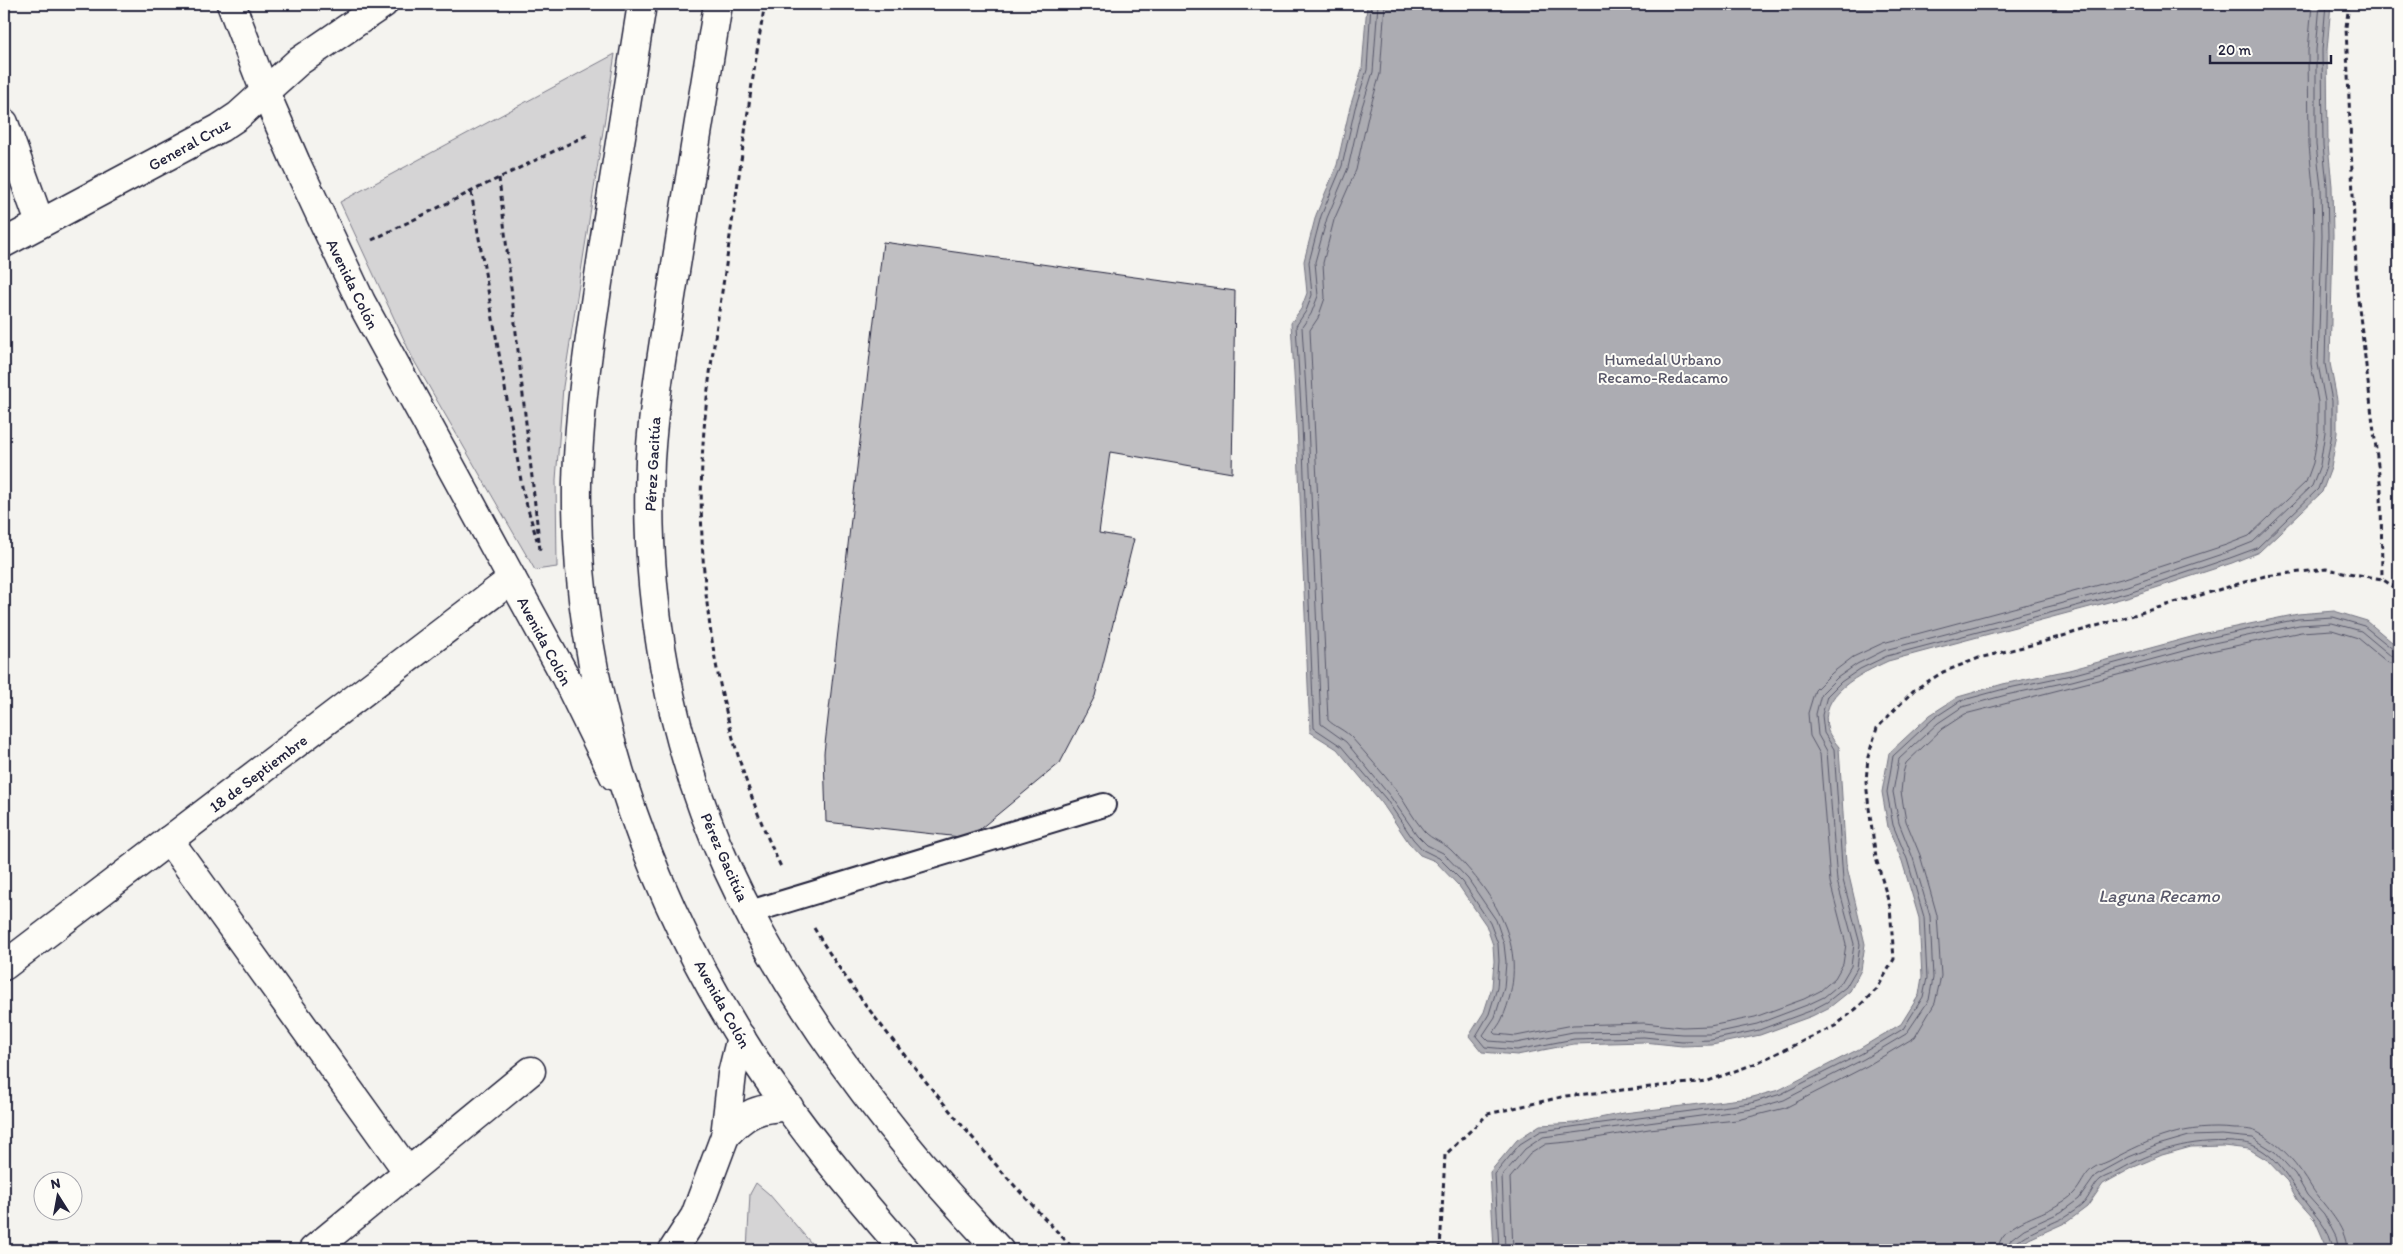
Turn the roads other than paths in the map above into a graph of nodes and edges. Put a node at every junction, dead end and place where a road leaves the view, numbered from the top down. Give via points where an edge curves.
1 (231, 4) edge
2 (383, 4) edge
3 (642, 4) edge
4 (718, 4) edge
5 (265, 92) junction
6 (4, 123) edge
7 (40, 223) junction
8 (4, 243) edge
9 (512, 579) junction
10 (1104, 805) dead end
11 (637, 825) junction
12 (169, 840) junction
13 (750, 912) junction
14 (4, 966) edge
15 (741, 1037) junction
16 (531, 1071) dead end
17 (789, 1107) junction
18 (724, 1136) junction
19 (408, 1172) junction
20 (313, 1250) edge
21 (673, 1250) edge
22 (904, 1250) edge
23 (999, 1250) edge

1 - 5 main road, Avenida Colón
2 - 5 main road, General Cruz via 298,62
3 - 11 main road via 593,313 577,483 581,591 588,635 602,709
4 - 13 main road, Pérez Gacitúa via 655,401 649,520 660,638 674,714 706,816
5 - 7 main road, General Cruz via 220,128
5 - 9 main road, Avenida Colón via 361,302
6 - 7 main road
7 - 8 main road, General Cruz
9 - 11 main road, Avenida Colón via 565,676
9 - 12 main road, 18 de Septiembre
10 - 13 lane
11 - 15 main road, Avenida Colón via 690,945
12 - 14 main road, 18 de Septiembre
12 - 19 main road
13 - 23 main road via 810,1013 864,1090 926,1170
15 - 17 main road, Avenida Colón
15 - 18 main road via 732,1074
16 - 19 main road
17 - 18 main road via 770,1107 752,1112
17 - 22 main road, Avenida Colón via 856,1195
18 - 21 main road via 695,1216
19 - 20 main road

